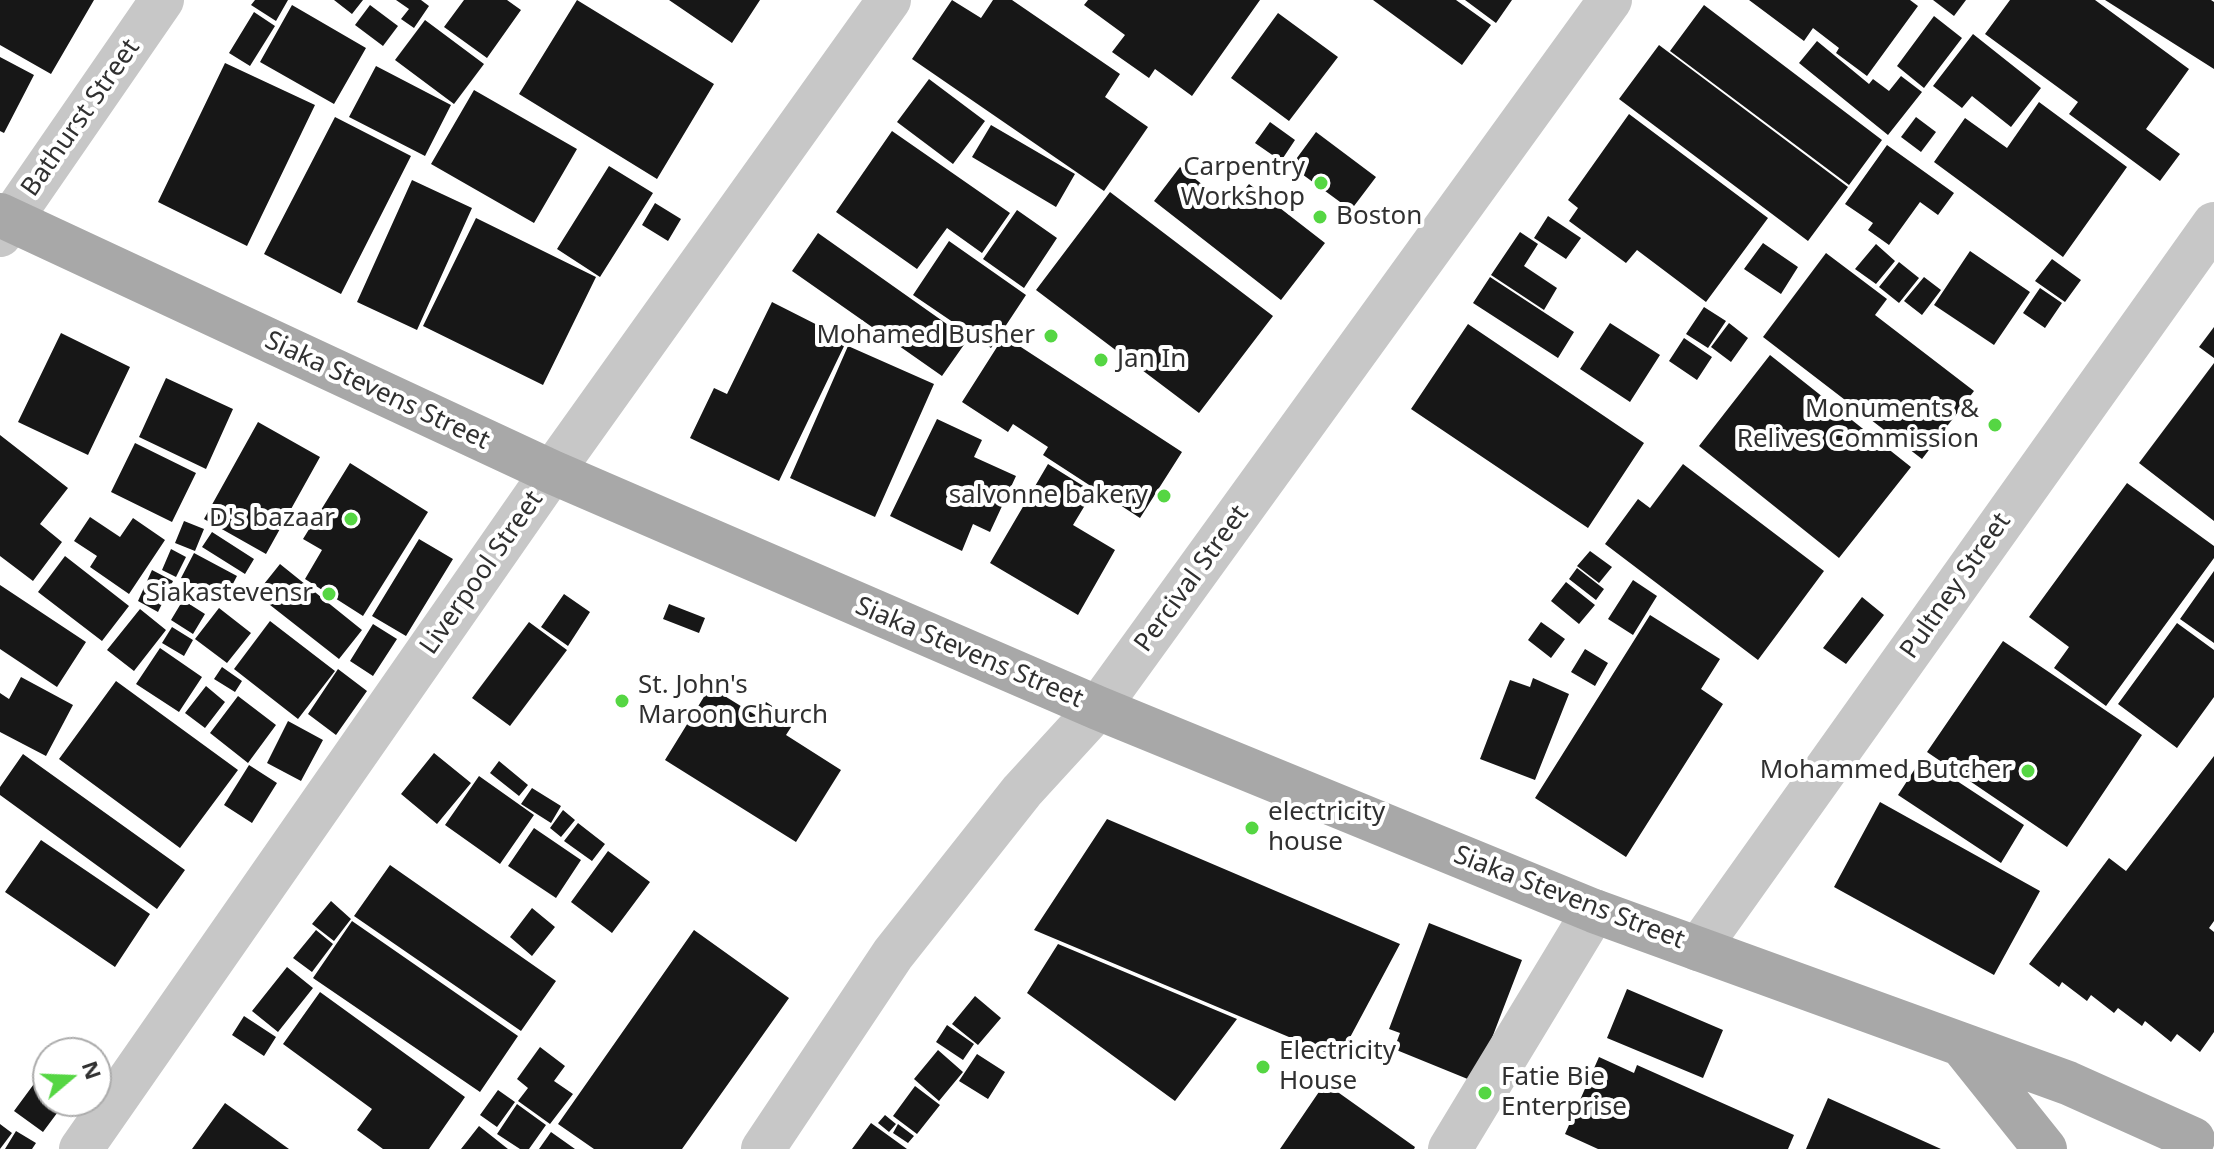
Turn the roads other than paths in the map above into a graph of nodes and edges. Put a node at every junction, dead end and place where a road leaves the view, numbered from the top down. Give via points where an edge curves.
1 (162, 0) edge
2 (889, 0) edge
3 (1610, 0) edge
4 (3, 223) edge
5 (2214, 224) edge
6 (552, 472) junction
7 (1098, 708) junction
8 (1594, 911) junction
9 (1698, 949) junction
10 (1959, 1043) junction
11 (2196, 1145) edge
12 (81, 1149) edge
13 (763, 1149) edge
14 (1450, 1149) edge
15 (2045, 1149) edge

1 - 4 street, Bathurst Street
2 - 6 street, Liverpool Street
3 - 7 street, Percival Street
4 - 6 main road, Siaka Stevens Street
5 - 9 street, Pultney Street
6 - 7 main road, Siaka Stevens Street
6 - 12 street, Liverpool Street
7 - 8 main road, Siaka Stevens Street
7 - 13 street, Percival Street via 1022,791 893,954
8 - 9 main road, Siaka Stevens Street
8 - 14 street
9 - 10 main road, Siaka Stevens Street
10 - 11 main road, Siaka Stevens Street via 2068,1083
10 - 15 main road

